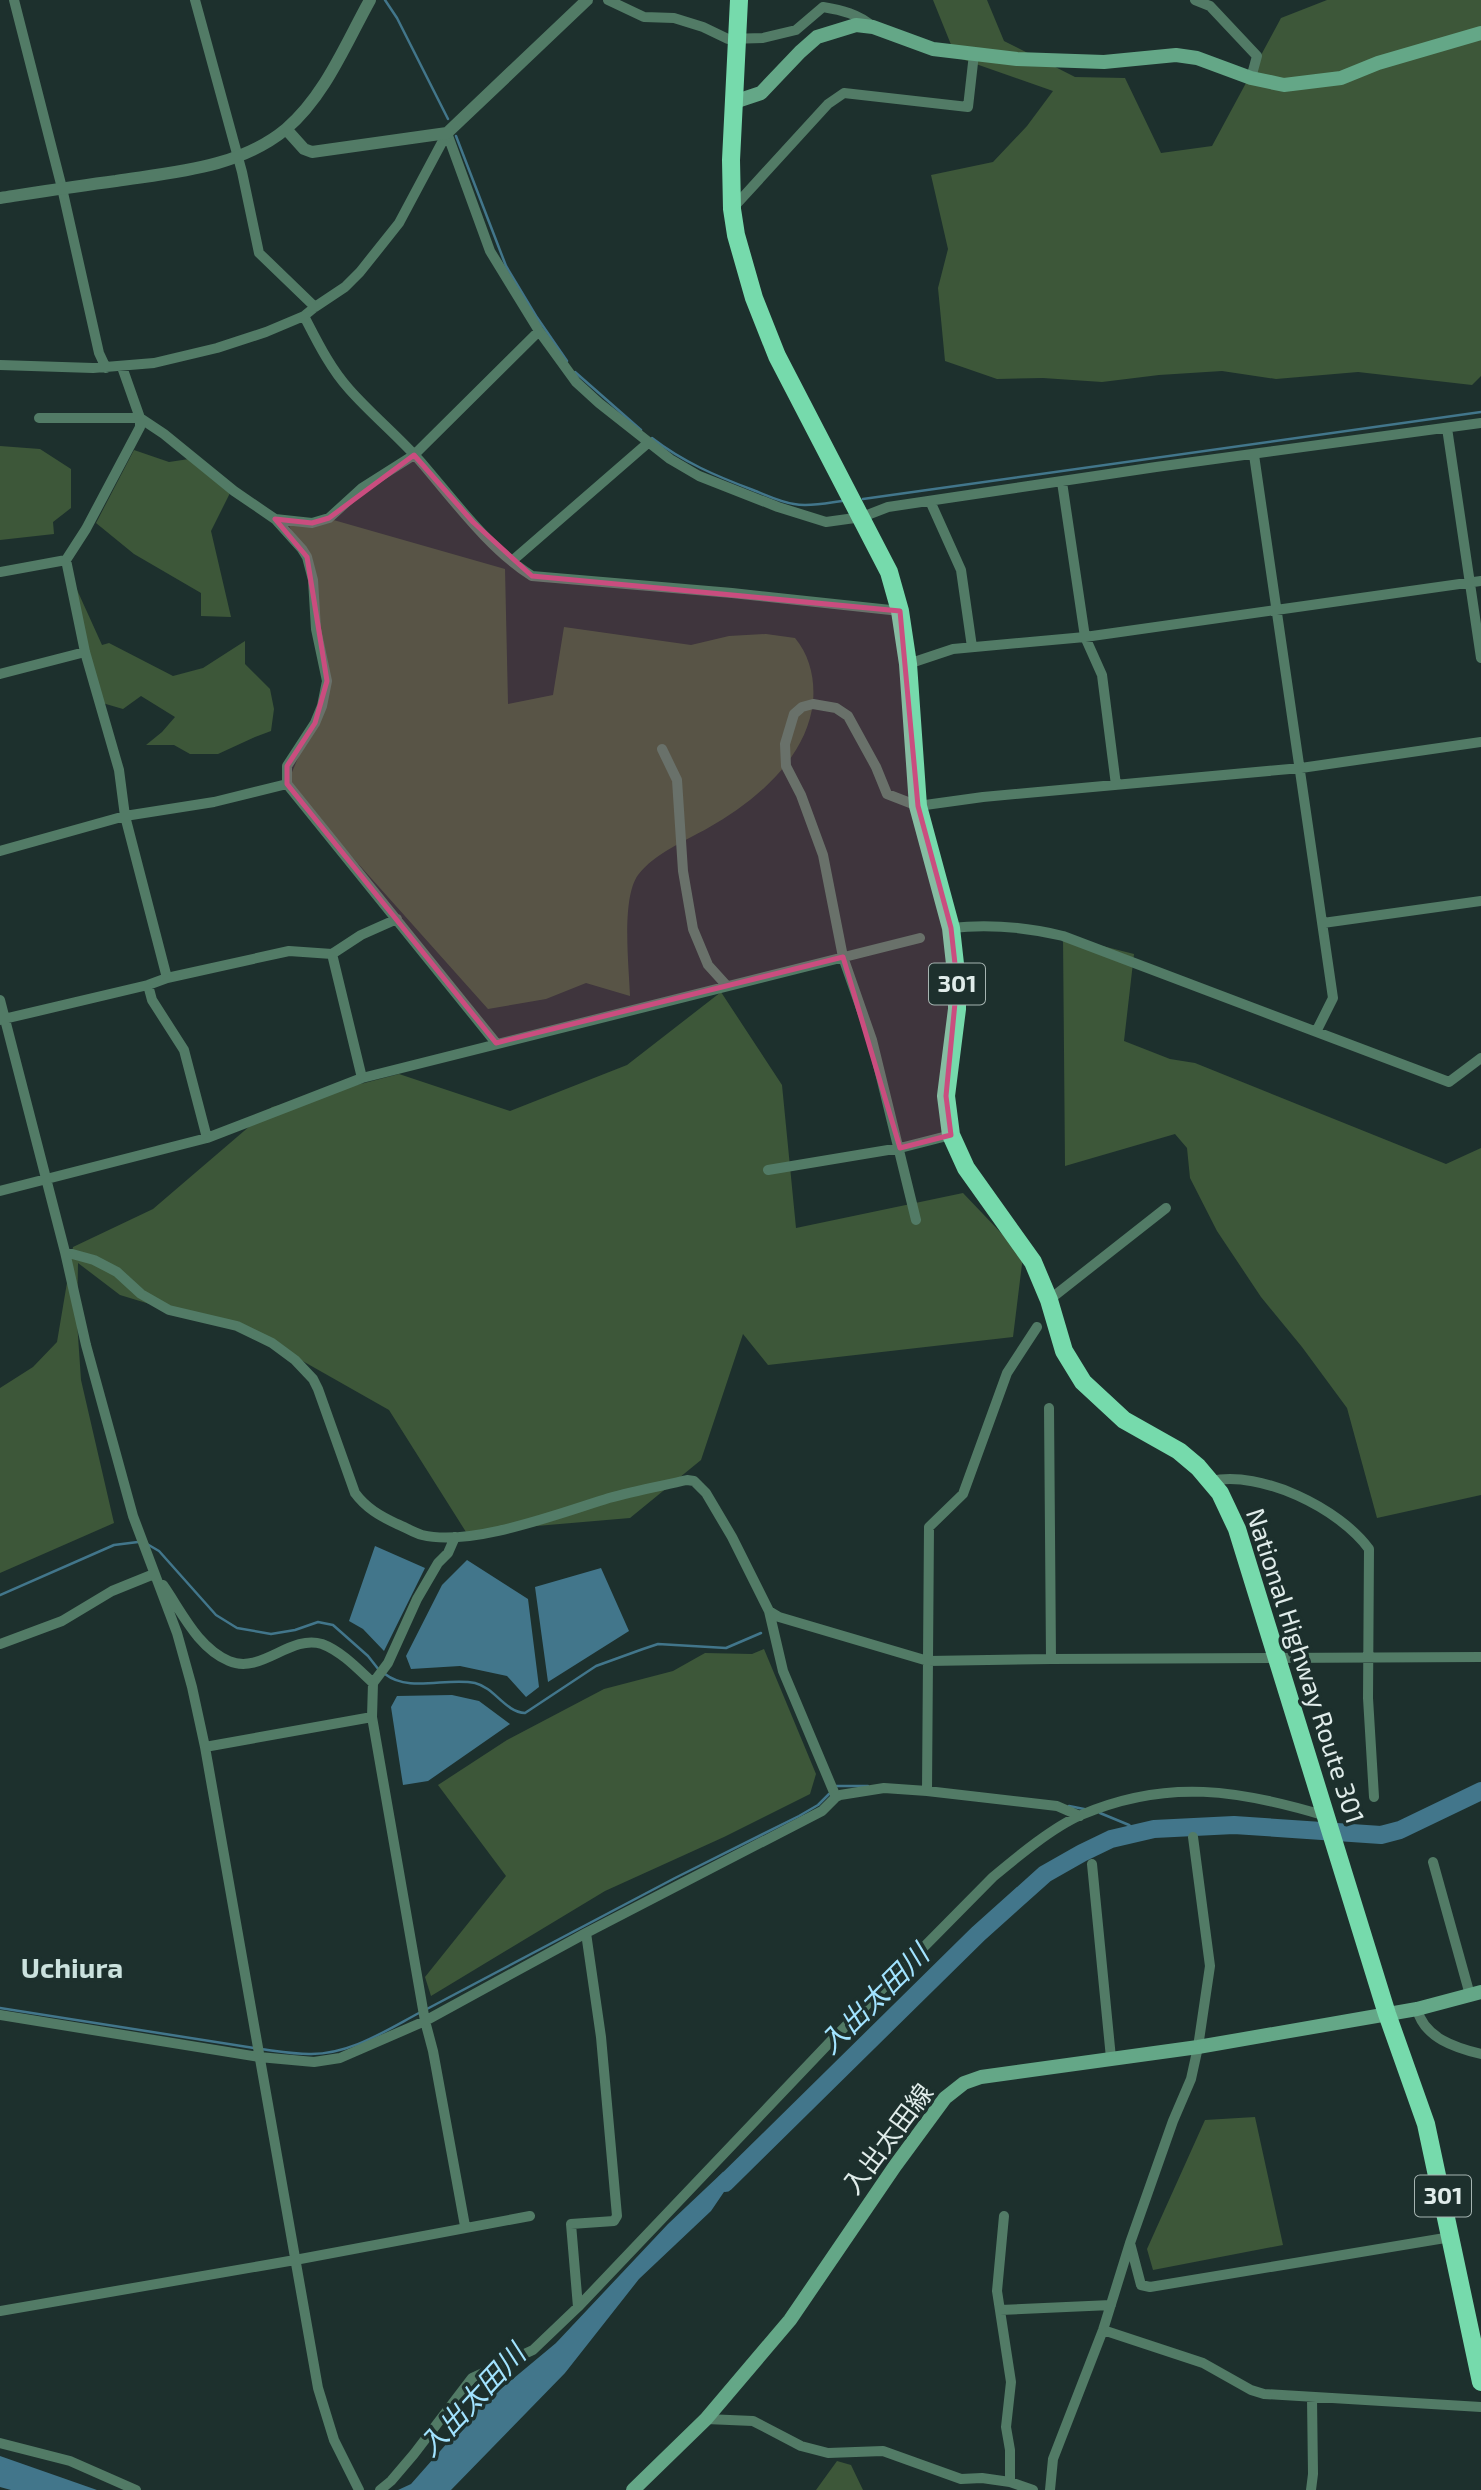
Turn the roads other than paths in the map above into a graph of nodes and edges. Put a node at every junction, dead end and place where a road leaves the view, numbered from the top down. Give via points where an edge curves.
1 (14, 0) edge
2 (195, 0) edge
3 (370, 0) edge
4 (587, 0) edge
5 (608, 0) edge
6 (1195, 0) edge
7 (739, 4) edge
8 (873, 27) junction
9 (1481, 33) edge
10 (974, 54) junction
11 (1251, 78) junction
12 (734, 102) junction
13 (286, 129) junction
14 (447, 133) junction
15 (238, 157) junction
16 (62, 188) junction
17 (0, 198) edge
18 (732, 209) junction
19 (315, 307) junction
20 (304, 316) junction
21 (539, 331) junction
22 (0, 365) edge
23 (122, 367) junction
24 (106, 368) junction
25 (38, 418) dead end
26 (140, 418) junction
27 (1481, 423) edge
28 (1447, 428) junction
29 (649, 442) junction
30 (414, 455) junction
31 (1254, 455) junction
32 (1062, 482) junction
33 (930, 501) junction
34 (862, 516) junction
35 (275, 519) junction
36 (66, 560) junction
37 (512, 561) junction
38 (0, 572) edge
39 (1476, 581) edge
40 (1278, 610) junction
41 (900, 611) junction
42 (1085, 637) junction
43 (972, 647) junction
44 (85, 652) junction
45 (1481, 658) edge
46 (908, 664) junction
47 (0, 674) edge
48 (1481, 742) edge
49 (662, 749) dead end
50 (1301, 768) junction
51 (287, 784) junction
52 (1116, 785) junction
53 (918, 806) junction
54 (125, 816) junction
55 (0, 851) edge
56 (1481, 901) edge
57 (397, 919) junction
58 (1323, 923) junction
59 (951, 928) junction
60 (920, 938) dead end
61 (332, 954) junction
62 (844, 957) junction
63 (167, 978) junction
64 (148, 985) junction
65 (727, 986) junction
66 (0, 1000) edge
67 (3, 1020) edge
68 (1317, 1030) junction
69 (496, 1043) junction
70 (1481, 1058) edge
71 (362, 1078) junction
72 (951, 1135) junction
73 (207, 1138) junction
74 (900, 1148) junction
75 (768, 1170) dead end
76 (45, 1179) junction
77 (0, 1191) edge
78 (1166, 1208) dead end
79 (916, 1220) dead end
80 (65, 1252) junction
81 (1049, 1300) junction
82 (1037, 1327) dead end
83 (1049, 1408) dead end
84 (1212, 1481) junction
85 (455, 1537) junction
86 (153, 1574) junction
87 (769, 1611) junction
88 (0, 1644) edge
89 (1481, 1657) edge
90 (1370, 1658) junction
91 (1051, 1659) junction
92 (1277, 1659) junction
93 (928, 1661) junction
94 (373, 1683) junction
95 (372, 1717) junction
96 (205, 1748) junction
97 (927, 1791) junction
98 (836, 1797) junction
99 (1374, 1797) dead end
100 (1080, 1816) junction
101 (1326, 1816) junction
102 (1193, 1837) dead end
103 (1433, 1862) dead end
104 (1092, 1864) dead end
105 (586, 1933) junction
106 (1475, 1994) edge
107 (1417, 2009) junction
108 (1387, 2014) junction
109 (0, 2015) edge
110 (425, 2021) junction
111 (1198, 2047) junction
112 (1481, 2054) edge
113 (259, 2057) junction
114 (1111, 2058) junction
115 (530, 2216) dead end
116 (1004, 2217) dead end
117 (465, 2226) junction
118 (1451, 2237) junction
119 (1130, 2243) junction
120 (295, 2260) junction
121 (1111, 2305) junction
122 (578, 2307) junction
123 (1000, 2310) junction
124 (0, 2311) edge
125 (1103, 2330) junction
126 (1481, 2382) edge
127 (1312, 2398) junction
128 (1481, 2407) edge
129 (706, 2419) junction
130 (0, 2443) edge
131 (1010, 2482) junction
132 (136, 2490) edge
133 (359, 2490) edge
134 (380, 2490) edge
135 (633, 2490) edge
136 (1033, 2490) edge
137 (1050, 2490) edge
138 (1311, 2490) edge

1 - 16 street
2 - 15 street
3 - 13 street via 330,73
4 - 14 street
5 - 8 street via 644,17 674,18 728,39 763,38 796,30 823,7 852,14
6 - 11 street via 1210,6 1257,57
7 - 12 highway, National Highway Route 301 / 301
8 - 10 main road via 933,49
8 - 12 main road via 856,25 817,37 761,93
9 - 11 main road via 1341,78 1284,85
10 - 11 main road via 1104,62 1176,55
10 - 18 street via 968,107 844,93 828,104
12 - 18 highway, National Highway Route 301 / 301
13 - 14 street via 312,152
13 - 15 street
14 - 19 street via 399,223 353,279
14 - 21 street via 490,251
15 - 16 street via 200,168
15 - 19 street via 259,253
16 - 17 street
16 - 24 street
18 - 34 highway, National Highway Route 301 / 301 via 754,298 777,356
19 - 20 street
20 - 23 street via 217,348
20 - 30 street via 348,388
21 - 29 street via 576,382
21 - 30 street
22 - 24 street
23 - 24 street
23 - 26 street
25 - 26 street
26 - 35 street
26 - 36 street via 140,427
27 - 28 street
28 - 31 street
28 - 39 street
29 - 34 street via 699,476 778,508 826,522
29 - 37 street
30 - 35 street via 362,488 329,518 312,523
30 - 37 street
31 - 32 street
31 - 40 street
32 - 33 street
32 - 42 street
33 - 34 street
33 - 43 street via 961,569
34 - 41 highway, National Highway Route 301 / 301 via 889,572
35 - 51 street via 307,557 327,681 315,723 287,766
36 - 38 street
36 - 44 street
37 - 41 street via 532,576 551,579
39 - 40 street
39 - 45 street
40 - 42 street
40 - 50 street
41 - 46 highway, National Highway Route 301 / 301
42 - 43 street
42 - 52 street via 1102,676
43 - 46 street
44 - 47 street
44 - 54 street via 119,770
46 - 53 highway, National Highway Route 301 / 301
48 - 50 street
49 - 65 street via 677,780 683,871 693,929 708,965
50 - 52 street
50 - 58 street
51 - 54 street via 214,802
51 - 57 street
52 - 53 street
53 - 59 highway, National Highway Route 301 / 301
53 - 62 street via 887,794 848,716 836,708 813,704 794,714 785,744 786,766 823,855
54 - 55 street
54 - 63 street
56 - 58 street
57 - 61 street
57 - 69 street
58 - 68 street via 1333,998
59 - 68 street via 1011,928 1063,936
59 - 72 highway, National Highway Route 301 / 301 via 957,1009 946,1096
60 - 62 street
61 - 63 street via 289,951
61 - 71 street
62 - 65 street
62 - 74 street via 872,1040
63 - 64 street
64 - 67 street
64 - 73 street via 152,1000 184,1049
65 - 69 street
66 - 67 street
67 - 76 street
68 - 70 street via 1450,1082
69 - 71 street
71 - 73 street
72 - 74 street
72 - 81 highway, National Highway Route 301 / 301 via 966,1168 1033,1262
73 - 76 street
74 - 75 street
74 - 79 street
76 - 77 street
76 - 80 street
78 - 81 street
80 - 85 street via 117,1272 141,1294 169,1310 237,1326 272,1343 313,1379 349,1479 364,1505 422,1535
80 - 86 street via 86,1345
81 - 84 highway, National Highway Route 301 / 301 via 1064,1351 1083,1382 1124,1420 1179,1451
82 - 93 street via 1007,1373 963,1493 929,1527
83 - 91 street
84 - 90 street via 1229,1477 1295,1494 1364,1542 1369,1549
84 - 92 highway, National Highway Route 301 / 301 via 1237,1529
85 - 87 street via 492,1532 690,1480 706,1493
85 - 94 street
86 - 88 street via 112,1591 62,1621
86 - 94 street via 196,1633 228,1660 246,1665 315,1643 343,1657
86 - 96 street via 177,1633
87 - 93 street
87 - 98 street via 783,1671
89 - 90 street
90 - 92 street
90 - 99 street
91 - 92 street
91 - 93 street
92 - 101 highway, National Highway Route 301 / 301
93 - 97 street
94 - 95 street
95 - 96 street
95 - 110 street
96 - 113 street
97 - 98 street via 884,1788
97 - 100 street via 1057,1806
98 - 105 street via 822,1811
100 - 101 street via 1125,1800 1199,1791 1234,1793
100 - 122 street via 993,1877
101 - 108 highway, National Highway Route 301 / 301
102 - 111 street via 1210,1966
103 - 106 street
104 - 114 street
105 - 110 street
105 - 122 street via 601,2037 617,2216 614,2221 571,2224
106 - 107 main road, 入出太田線
107 - 108 main road, 入出太田線
107 - 112 street via 1420,2020 1448,2044
108 - 111 main road, 入出太田線
108 - 118 highway, National Highway Route 301 / 301 via 1426,2124
109 - 113 street
110 - 113 street via 340,2058 314,2062
110 - 117 street
111 - 114 main road, 入出太田線
111 - 119 street via 1191,2079
113 - 120 street
114 - 129 main road, 入出太田線 via 981,2077 945,2098 790,2320
115 - 117 street
116 - 123 street via 997,2291
117 - 120 street
118 - 119 street via 1150,2287 1141,2285
118 - 126 highway, National Highway Route 301 / 301
119 - 121 street
120 - 124 street
120 - 133 street via 318,2388 334,2441
121 - 123 street
121 - 125 street
122 - 134 street via 533,2350 472,2378 407,2463
123 - 131 street via 1011,2382 1006,2427
125 - 127 street via 1203,2363 1251,2390
125 - 137 street via 1053,2459
127 - 128 street
127 - 138 street
129 - 131 street via 752,2421 801,2446 828,2453 883,2451 961,2479
129 - 135 main road, 入出太田線
130 - 132 street via 70,2461
131 - 136 street

